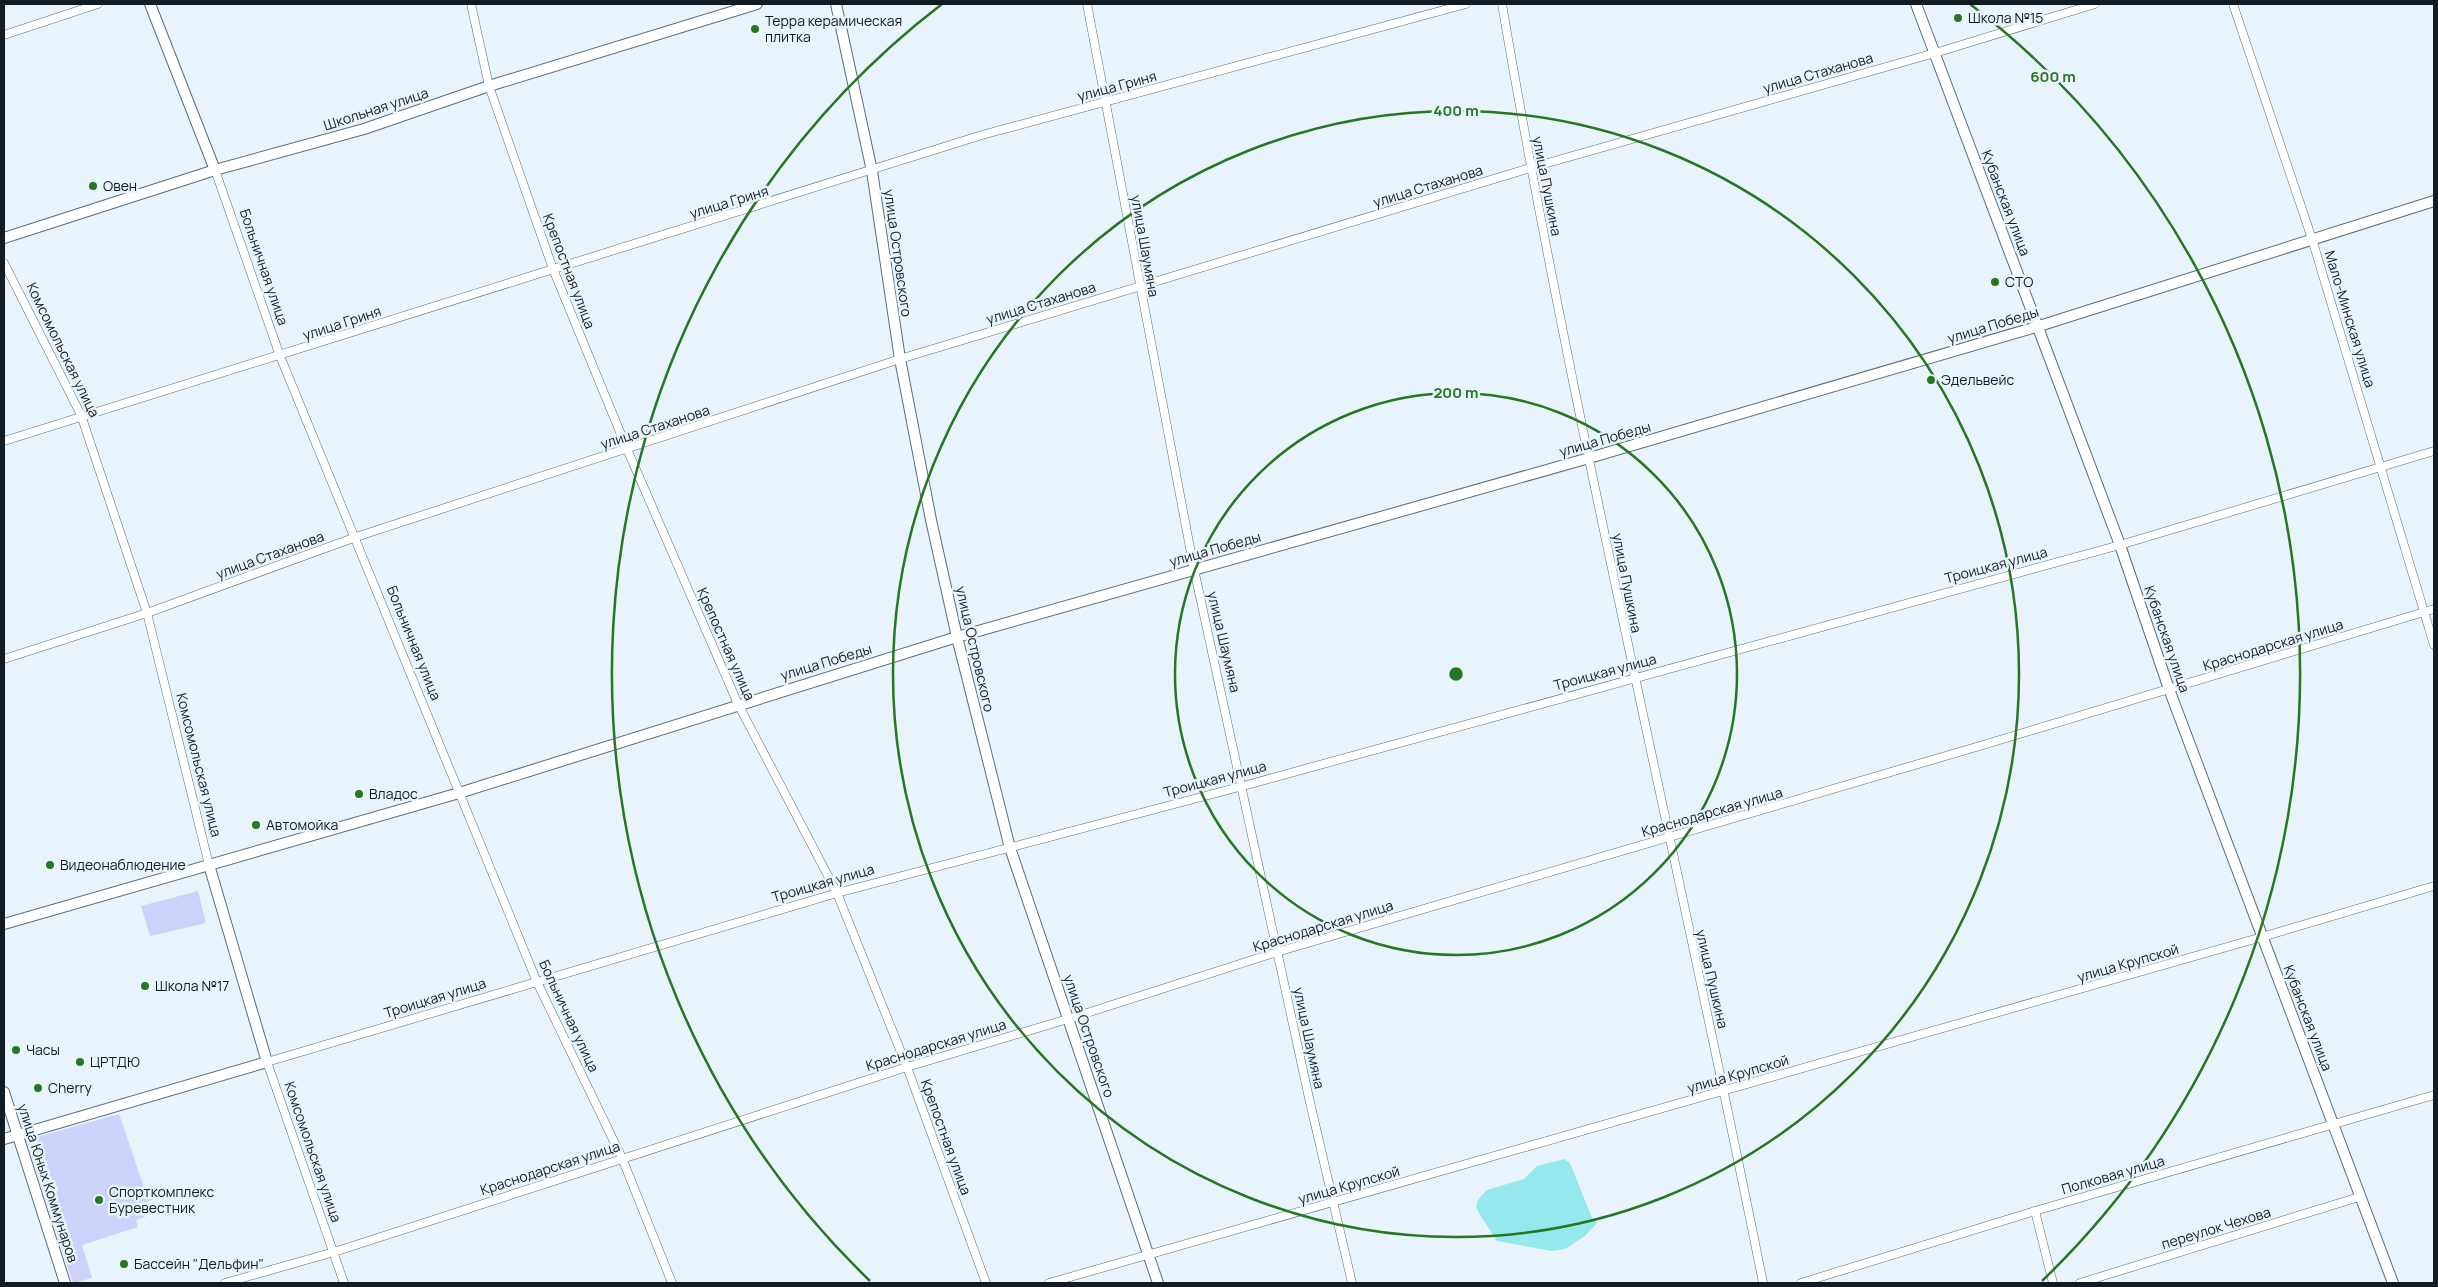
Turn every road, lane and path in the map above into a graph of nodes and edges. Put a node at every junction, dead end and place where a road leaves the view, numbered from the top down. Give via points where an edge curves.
1 (98, 4) edge
2 (150, 4) edge
3 (471, 4) edge
4 (756, 4) edge
5 (836, 4) edge
6 (1087, 4) edge
7 (1466, 4) edge
8 (1502, 4) edge
9 (1916, 4) edge
10 (2095, 4) edge
11 (2233, 4) edge
12 (4, 35) edge
13 (1935, 53) junction
14 (489, 86) junction
15 (1106, 102) junction
16 (1530, 168) junction
17 (215, 170) junction
18 (872, 171) junction
19 (2434, 201) edge
20 (4, 238) edge
21 (2312, 239) junction
22 (4, 263) edge
23 (553, 269) junction
24 (1139, 286) junction
25 (2036, 327) junction
26 (280, 356) junction
27 (900, 359) junction
28 (82, 415) junction
29 (4, 441) edge
30 (627, 449) junction
31 (2434, 451) edge
32 (1589, 458) junction
33 (2382, 466) junction
34 (356, 537) junction
35 (2120, 545) junction
36 (1194, 569) junction
37 (2434, 609) edge
38 (2424, 612) junction
39 (147, 613) junction
40 (957, 637) junction
41 (2434, 645) edge
42 (4, 658) edge
43 (1634, 678) junction
44 (2169, 689) junction
45 (738, 704) junction
46 (1243, 786) junction
47 (459, 793) junction
48 (1668, 838) junction
49 (1010, 848) junction
50 (210, 865) junction
51 (2434, 886) edge
52 (837, 893) junction
53 (4, 924) edge
54 (2262, 938) junction
55 (1277, 952) junction
56 (537, 982) junction
57 (1068, 1019) junction
58 (267, 1062) junction
59 (906, 1067) junction
60 (1724, 1091) junction
61 (4, 1092) edge
62 (2434, 1094) edge
63 (2334, 1122) junction
64 (17, 1135) junction
65 (4, 1139) edge
66 (622, 1158) junction
67 (2359, 1197) junction
68 (1333, 1202) junction
69 (2035, 1211) junction
70 (334, 1252) junction
71 (1150, 1255) junction
72 (65, 1283) edge
73 (225, 1283) edge
74 (344, 1283) edge
75 (672, 1283) edge
76 (986, 1283) edge
77 (1048, 1283) edge
78 (1158, 1283) edge
79 (1352, 1283) edge
80 (1763, 1283) edge
81 (1801, 1283) edge
82 (2052, 1283) edge
83 (2080, 1283) edge
84 (2393, 1283) edge

1 - 12 street
2 - 17 street, Больничная улица
3 - 14 street, Крепостная улица
4 - 14 street, Школьная улица
5 - 18 street, улица Островского
6 - 15 street, улица Шаумяна
7 - 15 street, улица Гриня
8 - 16 street, улица Пушкина
9 - 13 street, Кубанская улица
10 - 13 street, улица Стаханова
11 - 21 street, Мало-Минская улица
13 - 16 street, улица Стаханова
13 - 25 street, Кубанская улица
14 - 17 street, Школьная улица via 364,129
14 - 23 street, Крепостная улица
15 - 18 street, улица Гриня via 982,135
15 - 24 street, улица Шаумяна
16 - 24 street, улица Стаханова
16 - 32 street, улица Пушкина
17 - 20 street, Школьная улица
17 - 26 street, Больничная улица
18 - 23 street, улица Гриня
18 - 27 street, улица Островского
19 - 21 street, улица Победы
21 - 25 street, улица Победы
21 - 33 street, Мало-Минская улица
22 - 28 street, Комсомольская улица
23 - 26 street, улица Гриня
23 - 30 street, Крепостная улица
24 - 27 street, улица Стаханова
24 - 36 street, улица Шаумяна
25 - 32 street, улица Победы
25 - 35 street, Кубанская улица
26 - 28 street, улица Гриня
26 - 34 street, Больничная улица
27 - 30 street, улица Стаханова
27 - 40 street, улица Островского
28 - 29 street, улица Гриня
28 - 39 street, Комсомольская улица
30 - 34 street, улица Стаханова
30 - 45 street, Крепостная улица
31 - 33 street, Троицкая улица
32 - 36 street, улица Победы
32 - 43 street, улица Пушкина
33 - 35 street, Троицкая улица
33 - 38 street, Мало-Минская улица
34 - 39 street, улица Стаханова
34 - 47 street, Больничная улица
35 - 43 street, Троицкая улица
35 - 44 street, Кубанская улица
36 - 40 street, улица Победы
36 - 46 street, улица Шаумяна
37 - 38 street, Краснодарская улица
38 - 41 street, Мало-Минская улица
38 - 44 street, Краснодарская улица
39 - 42 street, улица Стаханова
39 - 50 street, Комсомольская улица
40 - 45 street, улица Победы
40 - 49 street, улица Островского
43 - 46 street, Троицкая улица
43 - 48 street, улица Пушкина
44 - 48 street, Краснодарская улица
44 - 54 street, Кубанская улица
45 - 47 street, улица Победы
45 - 52 street, Крепостная улица
46 - 49 street, Троицкая улица
46 - 55 street, улица Шаумяна
47 - 50 street, улица Победы
47 - 56 street, Больничная улица
48 - 55 street, Краснодарская улица
48 - 60 street, улица Пушкина
49 - 52 street, Троицкая улица
49 - 57 street, улица Островского
50 - 53 street, улица Победы
50 - 58 street, Комсомольская улица
51 - 54 street, улица Крупской
52 - 56 street, Троицкая улица
52 - 59 street, Крепостная улица
54 - 60 street, улица Крупской
54 - 63 street, Кубанская улица
55 - 57 street, Краснодарская улица
55 - 68 street, улица Шаумяна
56 - 58 street, Троицкая улица
56 - 66 street, Больничная улица
57 - 59 street, Краснодарская улица
57 - 71 street, улица Островского
58 - 64 street, Троицкая улица
58 - 70 street, Комсомольская улица
59 - 66 street, Краснодарская улица
59 - 76 street, Крепостная улица
60 - 68 street, улица Крупской
60 - 80 street, улица Пушкина
61 - 64 street, улица Юных Коммунаров
62 - 63 street, Полковая улица
63 - 67 street, Кубанская улица
63 - 69 street, Полковая улица
64 - 65 street, Троицкая улица
64 - 72 street, улица Юных Коммунаров
66 - 70 street, Краснодарская улица
66 - 75 street, Больничная улица
67 - 83 street, переулок Чехова
67 - 84 street, Кубанская улица
68 - 71 street, улица Крупской
68 - 79 street, улица Шаумяна
69 - 81 street, Полковая улица
69 - 82 street
70 - 73 street, Краснодарская улица
70 - 74 street, Комсомольская улица
71 - 77 street, улица Крупской
71 - 78 street, улица Островского

